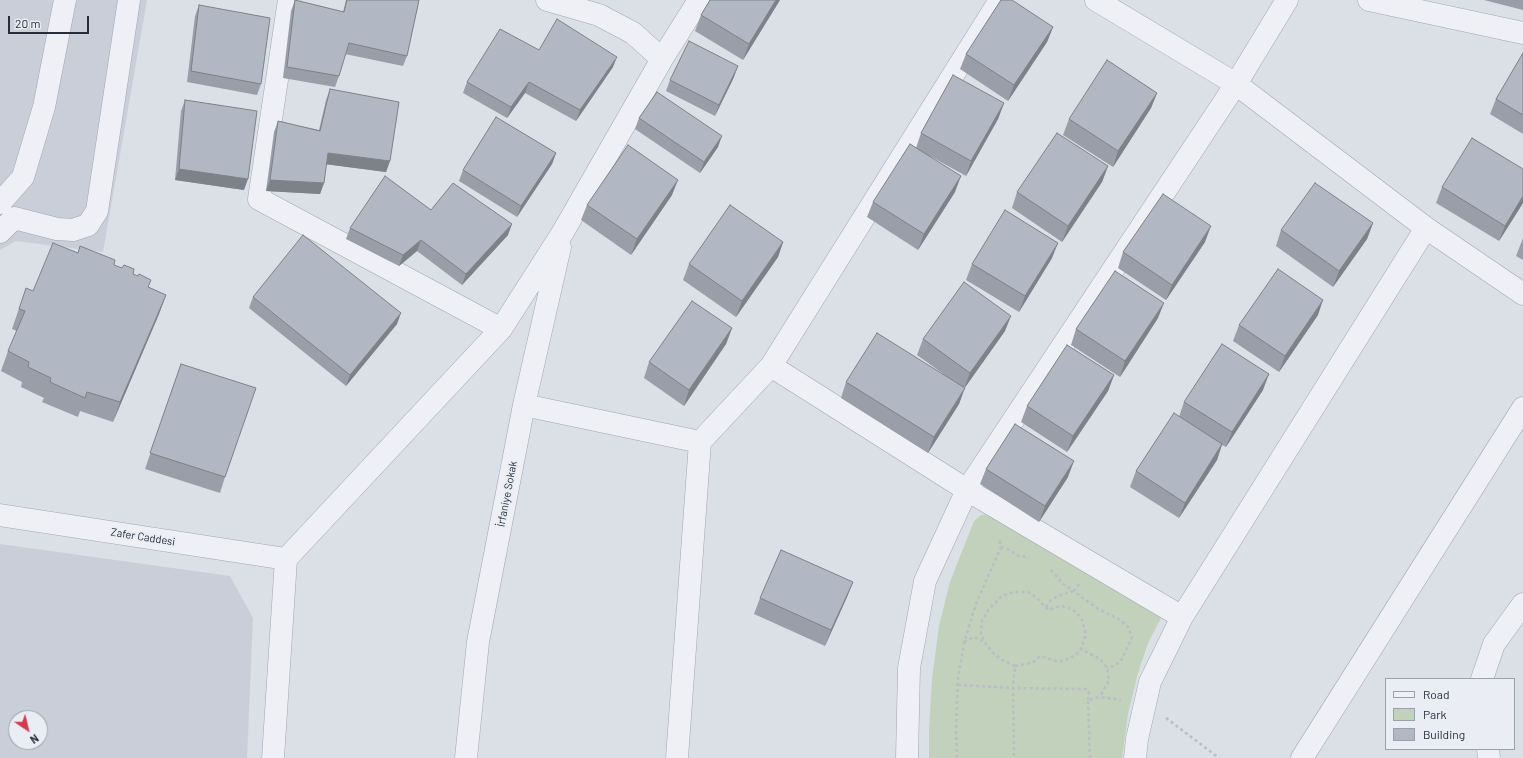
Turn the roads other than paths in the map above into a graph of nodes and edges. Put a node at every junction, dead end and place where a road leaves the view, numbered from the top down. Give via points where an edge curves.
1 (65, 0) edge
2 (129, 0) edge
3 (289, 0) edge
4 (547, 0) edge
5 (699, 0) edge
6 (1000, 0) edge
7 (1096, 0) edge
8 (1287, 0) edge
9 (1369, 0) edge
10 (1523, 34) edge
11 (662, 59) junction
12 (1236, 84) junction
13 (0, 203) edge
14 (1426, 228) junction
15 (0, 232) edge
16 (563, 232) junction
17 (1523, 294) edge
18 (501, 328) junction
19 (771, 366) junction
20 (524, 406) junction
21 (1523, 408) edge
22 (700, 442) junction
23 (967, 490) junction
24 (0, 515) edge
25 (286, 559) junction
26 (1523, 604) edge
27 (1182, 617) junction
28 (1482, 678) edge
29 (274, 758) edge
30 (466, 758) edge
31 (677, 758) edge
32 (907, 758) edge
33 (1135, 758) edge
34 (1302, 758) edge

1 - 13 street via 44,107 23,177
2 - 15 street via 97,211 88,225 73,230 57,229 14,218
3 - 18 street via 259,199
4 - 11 street via 599,15 633,33
5 - 11 street
6 - 19 street
7 - 12 street
8 - 12 street
9 - 10 street
11 - 16 street
12 - 14 street
12 - 23 street
14 - 17 street
14 - 27 street
16 - 18 street
16 - 20 street, İrfaniye Sokak
18 - 25 street
19 - 22 street
19 - 23 street
20 - 22 street
20 - 30 street, İrfaniye Sokak via 478,642
21 - 34 street
22 - 31 street
23 - 27 street
23 - 32 street via 925,581 909,668
24 - 25 street, Zafer Caddesi
25 - 29 street
26 - 28 street via 1494,644
27 - 33 street via 1150,682

